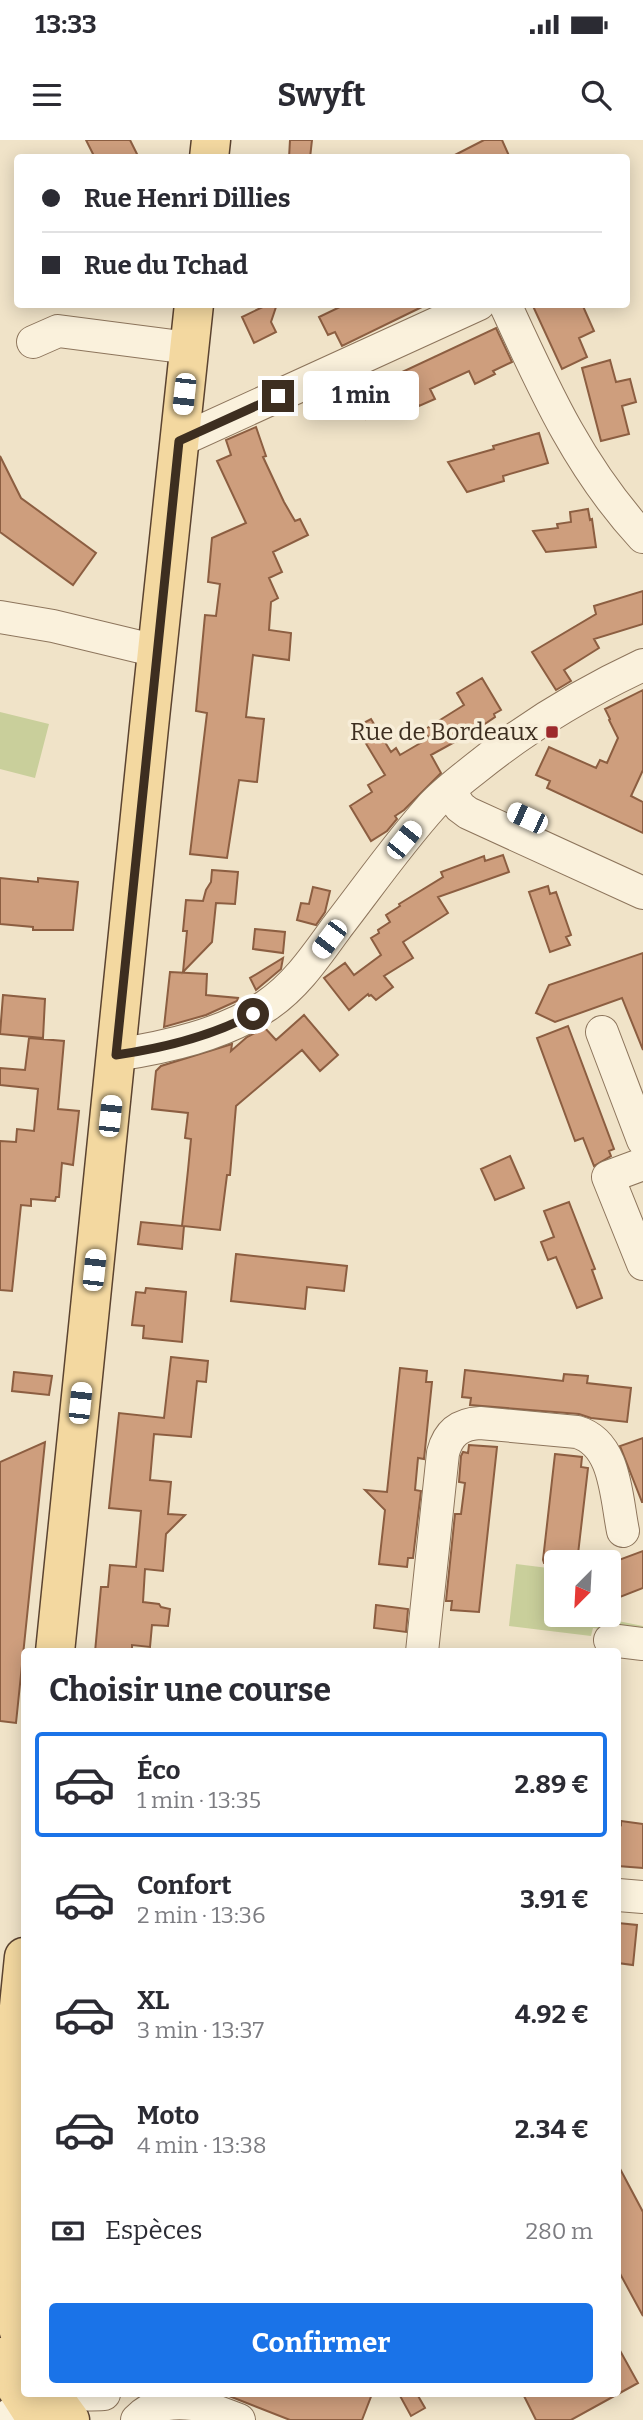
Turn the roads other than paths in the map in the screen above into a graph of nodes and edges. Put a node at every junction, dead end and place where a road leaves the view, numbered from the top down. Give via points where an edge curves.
1 (194, 308) edge
2 (470, 308) edge
3 (507, 308) edge
4 (33, 342) dead end
5 (190, 348) junction
6 (179, 441) junction
7 (643, 537) edge
8 (0, 617) edge
9 (157, 651) junction
10 (643, 665) edge
11 (449, 790) junction
12 (643, 872) edge
13 (643, 893) edge
14 (602, 1032) dead end
15 (116, 1055) junction
16 (643, 1140) edge
17 (643, 1164) edge
18 (643, 1264) edge
19 (623, 1531) dead end
20 (610, 1640) dead end
21 (643, 1644) edge
22 (55, 1648) edge
23 (422, 1648) edge
24 (621, 1895) edge
25 (643, 1897) edge
26 (21, 1986) edge
27 (2, 2168) edge
28 (3, 2282) edge
29 (0, 2314) edge
30 (21, 2336) edge
31 (0, 2357) edge
32 (21, 2360) edge
33 (21, 2382) edge
34 (90, 2397) edge
35 (182, 2399) edge
36 (42, 2407) edge
37 (137, 2420) edge
38 (239, 2420) edge

1 - 5 main road
2 - 6 street
3 - 7 street via 564,428 588,468
4 - 5 street via 58,331
5 - 6 main road
6 - 9 main road
8 - 9 street
9 - 15 main road
10 - 11 street via 572,701
11 - 12 street via 484,799
11 - 13 street via 468,813
11 - 15 street via 303,972 273,1000 214,1031 162,1048
14 - 16 street
15 - 22 main road
17 - 18 street via 608,1177
19 - 23 street via 610,1464 592,1438 577,1432 480,1423 458,1429 443,1453
20 - 21 street
24 - 25 street
26 - 27 main road
27 - 28 main road
28 - 30 main road
29 - 32 street
31 - 33 main road
34 - 36 street
35 - 37 street via 154,2407
35 - 38 street

